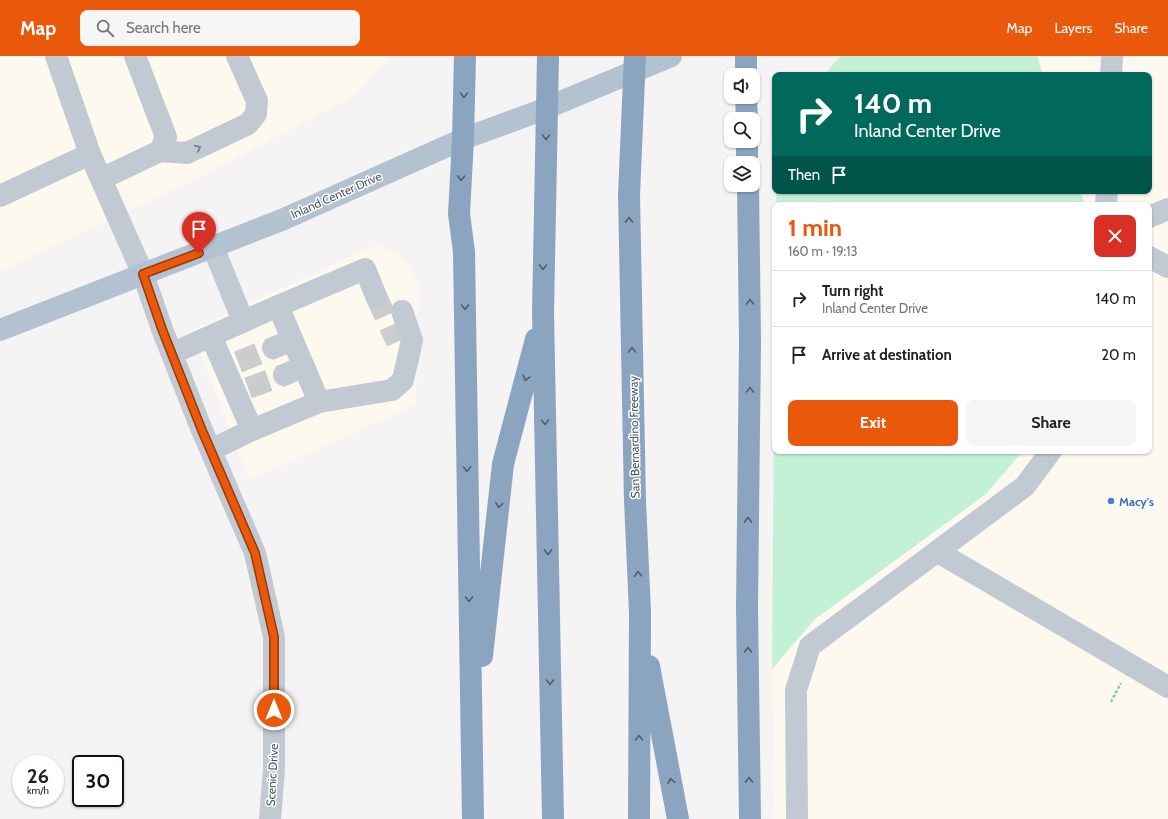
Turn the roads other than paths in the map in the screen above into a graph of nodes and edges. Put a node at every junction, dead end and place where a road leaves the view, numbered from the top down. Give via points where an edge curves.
1 (56, 56) edge
2 (135, 56) edge
3 (237, 56) edge
4 (465, 56) edge
5 (548, 56) edge
6 (635, 56) edge
7 (671, 56) edge
8 (746, 56) edge
9 (1112, 56) edge
10 (746, 68) edge
11 (1111, 72) edge
12 (463, 139) junction
13 (160, 151) junction
14 (90, 154) junction
15 (101, 179) junction
16 (748, 192) edge
17 (0, 196) edge
18 (1168, 209) edge
19 (1152, 216) edge
20 (213, 247) junction
21 (1152, 259) edge
22 (1168, 267) edge
23 (143, 274) junction
24 (376, 296) tunnel mouth
25 (278, 306) junction
26 (402, 310) dead end
27 (543, 313) junction
28 (243, 321) junction
29 (0, 330) edge
30 (211, 336) junction
31 (397, 342) tunnel mouth
32 (173, 353) junction
33 (406, 364) junction
34 (304, 366) junction
35 (284, 375) tunnel mouth
36 (319, 402) junction
37 (252, 430) junction
38 (211, 450) junction
39 (1049, 454) edge
40 (938, 552) junction
41 (640, 613) junction
42 (1168, 687) edge
43 (270, 819) edge
44 (463, 819) edge
45 (473, 819) edge
46 (553, 819) edge
47 (639, 819) edge
48 (678, 819) edge
49 (750, 819) edge
50 (797, 819) edge

1 - 14 street, Scenic Drive
2 - 13 street via 166,137
13 -> 3 street via 187,153 248,124 256,114 257,101
4 -> 12 highway
5 -> 27 highway
41 -> 6 highway, San Bernardino Freeway via 635,501 629,195
7 - 12 main road, Inland Center Drive
8 - 10 highway
9 - 11 street
12 - 20 main road, Inland Center Drive via 284,219
12 -> 45 highway via 459,214 464,252
13 - 15 street
14 - 15 street, Scenic Drive
14 - 17 street
15 - 23 street, Scenic Drive
49 -> 16 highway via 747,608 750,341
18 - 19 street
20 - 23 main road, Inland Center Drive
20 - 28 street
21 - 22 street
23 - 29 main road, Inland Center Drive
23 - 32 street, Scenic Drive
24 - 25 street via 365,269
25 - 28 street
25 - 34 street via 283,344
26 - 33 street via 412,340
27 -> 44 highway via 504,464
27 -> 46 highway
28 - 30 street
30 - 32 street
30 - 37 street via 231,364 242,391
31 - 33 street
32 - 38 street, Scenic Drive
33 - 36 street via 403,380 392,390
34 - 35 street
34 - 36 street
36 - 37 street
37 - 38 street
38 - 43 street, Scenic Drive via 255,553 274,637 274,769
39 - 40 street via 1025,486
40 - 42 street
40 - 50 street via 810,646 796,690
47 -> 41 highway, San Bernardino Freeway
48 -> 41 highway

